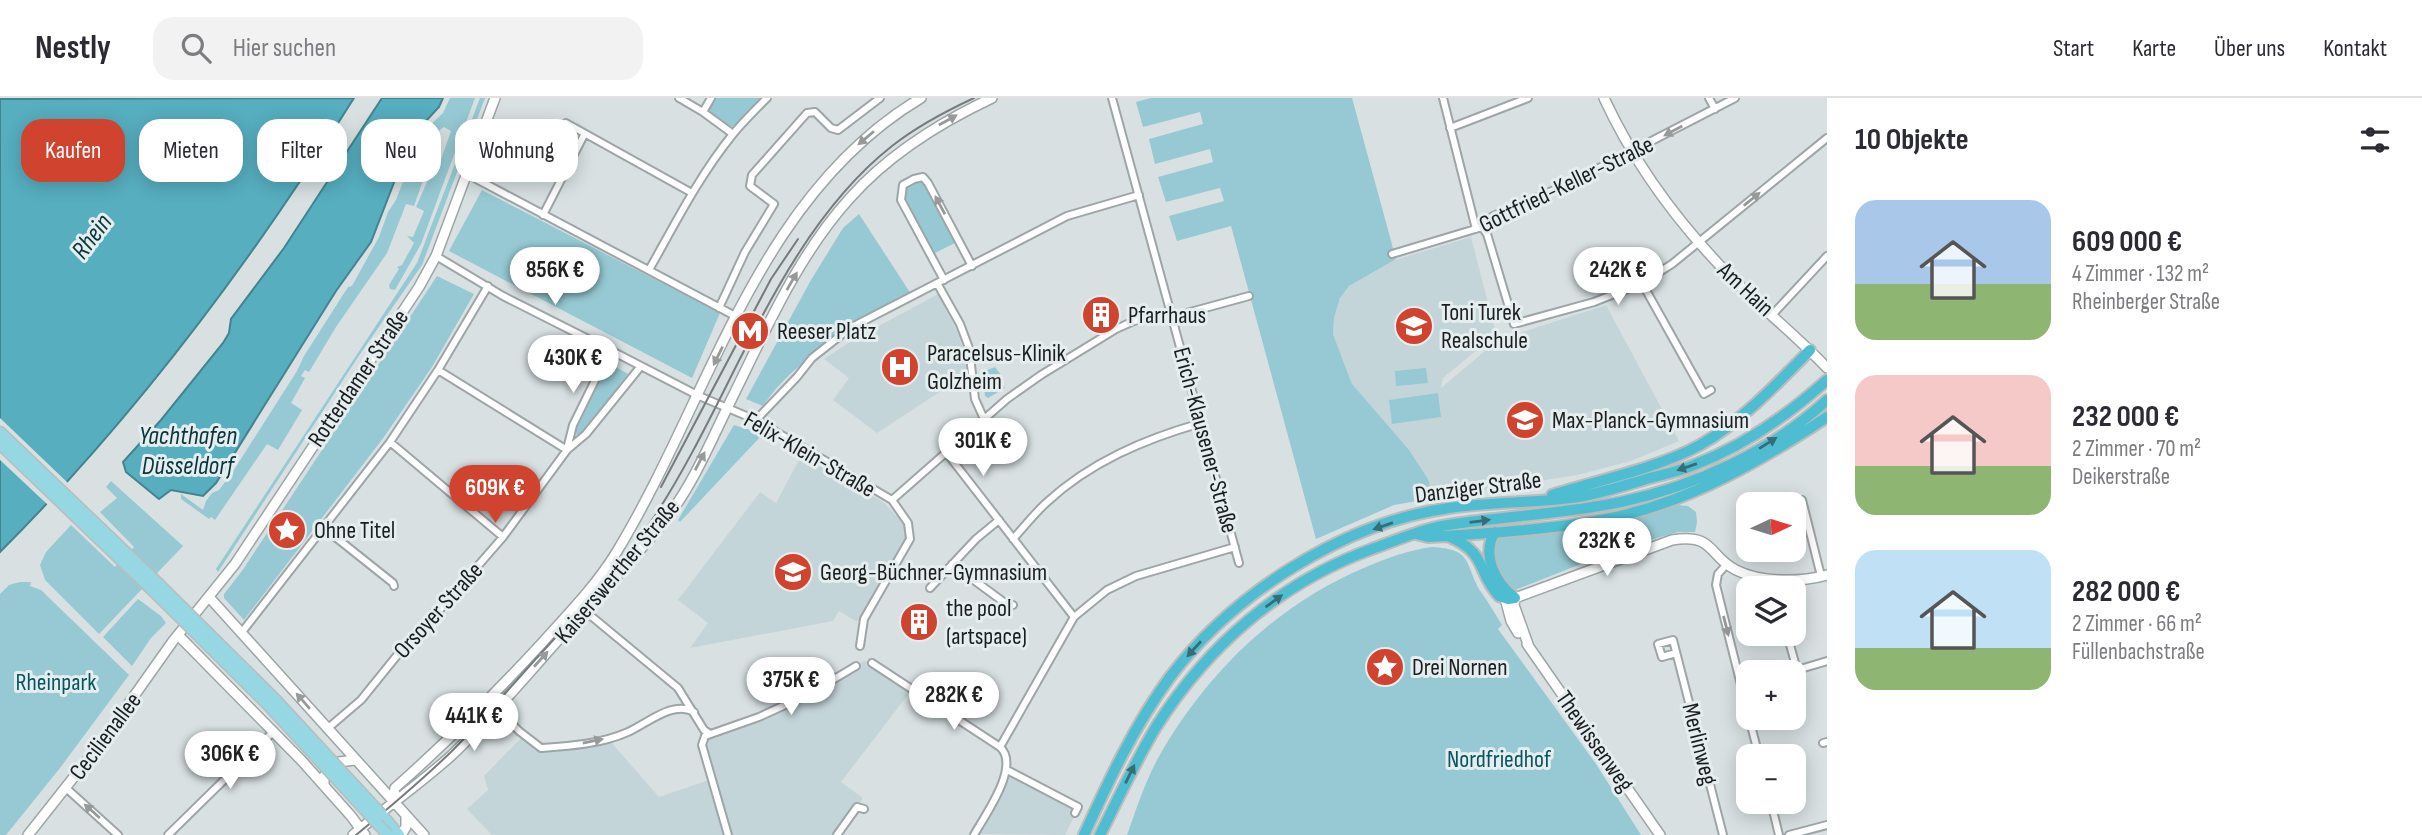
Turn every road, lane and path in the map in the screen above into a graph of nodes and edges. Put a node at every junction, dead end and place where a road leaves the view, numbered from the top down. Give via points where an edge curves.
1 (495, 98) edge
2 (679, 98) edge
3 (711, 98) edge
4 (766, 98) edge
5 (880, 98) edge
6 (921, 98) edge
7 (992, 98) edge
8 (1112, 98) edge
9 (1443, 98) edge
10 (1528, 98) edge
11 (1604, 98) edge
12 (1709, 98) edge
13 (1735, 98) edge
14 (1715, 109) junction
15 (703, 112) junction
16 (487, 119) edge
17 (1450, 128) junction
18 (578, 131) edge
19 (733, 134) junction
20 (584, 135) junction
21 (1827, 138) edge
22 (1632, 153) junction
23 (464, 182) edge
24 (482, 182) edge
25 (692, 193) junction
26 (1139, 195) junction
27 (542, 215) junction
28 (1479, 228) junction
29 (1699, 243) junction
30 (1392, 254) dead end
31 (436, 256) junction
32 (1827, 256) edge
33 (972, 265) junction
34 (649, 270) junction
35 (941, 282) junction
36 (1642, 283) junction
37 (488, 286) junction
38 (1249, 296) dead end
39 (719, 308) junction
40 (1171, 314) junction
41 (1773, 314) junction
42 (737, 317) junction
43 (610, 350) junction
44 (1810, 350) junction
45 (642, 366) junction
46 (1827, 368) edge
47 (438, 370) junction
48 (1827, 380) edge
49 (1711, 390) dead end
50 (699, 396) junction
51 (1827, 400) edge
52 (728, 407) junction
53 (1827, 417) edge
54 (984, 419) junction
55 (756, 420) junction
56 (1201, 423) junction
57 (0, 432) edge
58 (390, 442) junction
59 (0, 444) edge
60 (567, 450) junction
61 (946, 452) junction
62 (1536, 499) junction
63 (892, 500) junction
64 (1806, 514) edge
65 (999, 520) junction
66 (324, 528) junction
67 (1495, 532) junction
68 (1413, 534) junction
69 (1447, 536) junction
70 (503, 537) junction
71 (1013, 539) junction
72 (1235, 547) junction
73 (1239, 563) dead end
74 (952, 564) junction
75 (1727, 564) junction
76 (1752, 576) edge
77 (1824, 576) edge
78 (1806, 578) edge
79 (155, 586) junction
80 (394, 586) dead end
81 (930, 588) dead end
82 (209, 597) junction
83 (1510, 598) junction
84 (1013, 605) dead end
85 (585, 611) junction
86 (1074, 617) junction
87 (242, 632) junction
88 (178, 635) junction
89 (860, 646) dead end
90 (1790, 646) edge
91 (1676, 653) dead end
92 (1827, 661) edge
93 (872, 663) dead end
94 (1736, 664) edge
95 (856, 666) dead end
96 (496, 708) junction
97 (694, 712) junction
98 (327, 729) junction
99 (274, 731) junction
100 (710, 734) junction
101 (1000, 747) junction
102 (355, 760) junction
103 (1007, 770) junction
104 (324, 784) junction
105 (66, 788) junction
106 (393, 801) junction
107 (864, 809) dead end
108 (1075, 813) dead end
109 (1774, 814) edge
110 (406, 816) junction
111 (1827, 825) edge
112 (360, 833) edge
113 (29, 835) edge
114 (118, 835) edge
115 (168, 835) edge
116 (388, 835) edge
117 (400, 835) edge
118 (424, 835) edge
119 (728, 835) edge
120 (838, 835) edge
121 (974, 835) edge
122 (1084, 835) edge
123 (1100, 835) edge
124 (1660, 835) edge
125 (1723, 835) edge
126 (1779, 835) edge
127 (1789, 835) edge

1 - 16 street, Rotterdamer Straße
2 - 15 street
3 - 15 street
4 - 19 street
5 - 39 street via 838,130 815,112 807,113 752,175 750,186 774,204
6 -> 42 street, Kaiserswerther Straße via 850,152 819,185 792,220
52 -> 7 street, Kaiserswerther Straße via 806,258 849,199 916,141
8 - 26 street, Erich-Klausener-Straße
9 - 17 street
10 - 17 street
11 - 22 street, Am Hain
12 - 14 street
13 - 14 street, Gottfried-Keller-Straße
14 -> 22 street, Gottfried-Keller-Straße
15 - 19 street
17 - 28 street
18 - 20 street
19 - 25 street
20 - 25 street
20 - 27 street
29 -> 21 street
22 - 28 street, Gottfried-Keller-Straße via 1493,216
22 - 29 street, Am Hain
23 - 31 street, Rotterdamer Straße
24 - 27 street
25 - 34 street
26 - 33 street via 1067,216
26 - 40 street, Erich-Klausener-Straße
27 - 34 street
28 - 30 street, Gottfried-Keller-Straße
28 - 36 street via 1487,234 1514,324
29 - 36 street
29 - 41 street, Am Hain
31 - 37 street, Felix-Klein-Straße
31 - 82 street, Rotterdamer Straße via 260,528
32 - 41 street
33 - 35 street
33 -> 35 street via 928,183 923,177 914,178 903,185 901,200
34 - 39 street
35 - 54 street via 969,348 975,399
35 - 55 street via 850,328 811,358
36 - 49 street via 1704,394
37 - 43 street, Felix-Klein-Straße
37 - 47 street
38 - 40 street, Erich-Klausener-Straße
39 - 42 street
40 - 54 street via 1134,321 1097,340
40 - 56 street, Erich-Klausener-Straße
41 - 44 street, Am Hain
42 -> 50 street, Kaiserswerther Straße
43 - 45 street, Felix-Klein-Straße
43 - 60 street, Orsoyer Straße via 573,425
44 - 46 street, Am Hain
44 - 62 highway via 1761,398 1700,446
45 - 50 street, Felix-Klein-Straße
45 - 60 street, Orsoyer Straße via 586,434
47 - 58 street
47 - 60 street
48 -> 62 highway, Danziger Straße via 1756,435 1693,465 1571,498
50 - 52 street, Felix-Klein-Straße
50 - 106 street, Kaiserswerther Straße via 603,574 486,704 395,788
68 -> 51 highway, Danziger Straße via 1446,525 1620,502 1670,489 1766,444
52 - 55 street, Felix-Klein-Straße
85 -> 52 street, Kaiserswerther Straße via 670,513
53 - 67 highway via 1772,454 1662,503 1611,518
54 - 61 street
55 - 63 street, Felix-Klein-Straße
56 - 71 street via 1096,465 1045,504
56 - 72 street, Erich-Klausener-Straße
57 - 79 main road
58 - 66 street
58 - 70 street
59 - 79 main road
60 - 70 street, Orsoyer Straße
61 - 63 street
61 - 65 street
62 -> 122 highway, Danziger Straße via 1448,508 1379,526 1293,567 1257,592 1208,634 1170,678 1111,774
63 - 89 street via 908,523 910,539 864,619
64 - 77 street
65 - 71 street
65 - 74 street
66 - 80 street
66 - 87 street
67 - 69 highway
67 - 83 highway via 1488,556
68 - 69 highway
123 -> 68 highway, Danziger Straße via 1138,759 1181,690 1246,620 1329,566
69 - 83 highway via 1474,551 1495,591
70 - 98 street, Orsoyer Straße via 436,614 432,613 407,650
71 - 86 street
72 - 73 street, Erich-Klausener-Straße
72 - 86 street via 1136,576 1107,590
74 - 81 street
74 - 84 street
75 - 76 street
75 - 83 street via 1700,540 1675,540
75 -> 94 street via 1716,585
77 - 78 street
79 - 116 main road, bridge
79 - 117 main road, bridge via 275,699
82 - 87 street
82 - 88 street, Rotterdamer Straße
83 - 124 street, Thewissenweg via 1511,621
96 -> 85 street, Kaiserswerther Straße
85 - 97 street via 678,688
86 - 101 street
98 -> 87 street
88 - 99 street
88 - 105 street, Cecilienallee
90 - 92 street via 1797,670
91 - 125 street, Merlinweg
93 - 101 street
95 - 100 street via 809,694
96 -> 97 street via 541,748 625,733 674,709
96 - 106 street, Kaiserswerther Straße via 453,754
97 - 100 street
98 - 102 street
99 - 104 street
99 - 115 street
100 - 119 street via 702,745
101 - 103 street via 1007,757
102 - 104 street via 340,762 324,776
102 - 106 street
103 - 108 street via 1078,807
103 - 121 street
104 - 112 street
105 - 113 street, Cecilienallee
114 -> 105 street
106 - 110 street
106 - 112 street, Kaiserswerther Straße
107 - 120 street via 858,807
109 - 126 street
110 - 117 street
110 - 118 street
111 - 127 street

